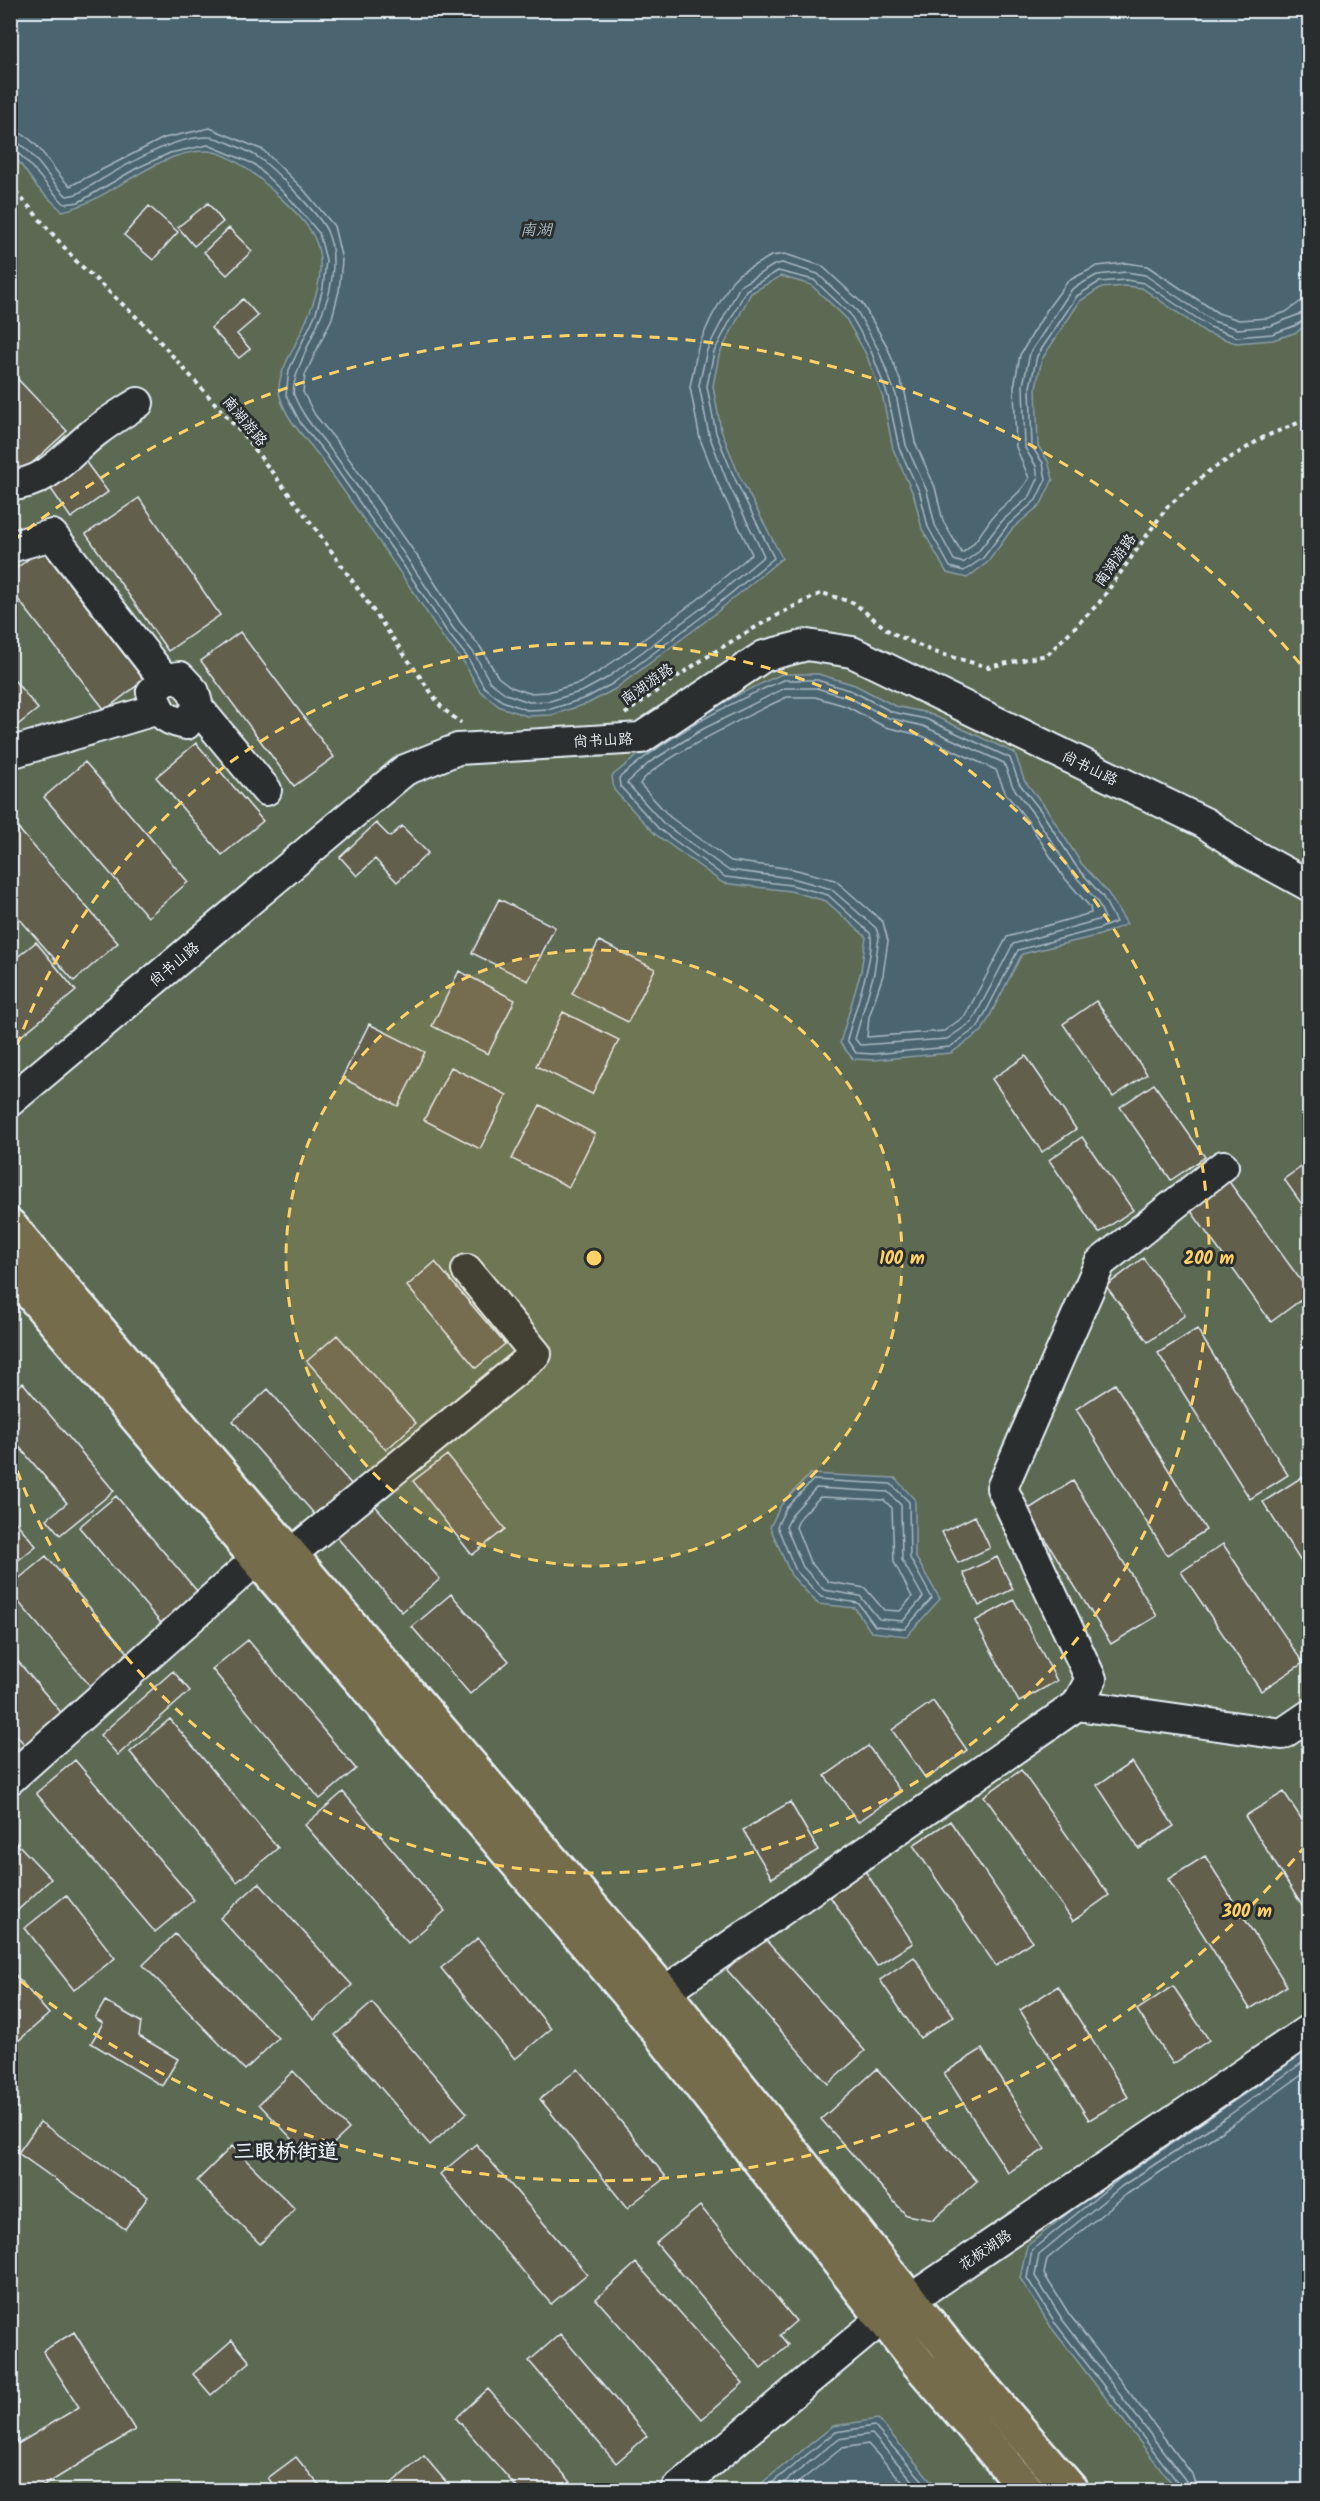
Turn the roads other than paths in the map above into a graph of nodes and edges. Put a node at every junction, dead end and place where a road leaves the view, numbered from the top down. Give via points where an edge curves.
1 (138, 403) dead end
2 (10, 485) edge
3 (10, 547) edge
4 (164, 679) junction
5 (198, 708) junction
6 (158, 709) junction
7 (10, 753) edge
8 (266, 790) dead end
9 (1310, 886) edge
10 (10, 1101) edge
11 (1223, 1166) dead end
12 (10, 1226) edge
13 (10, 1269) edge
14 (467, 1270) dead end
15 (291, 1554) junction
16 (258, 1558) junction
17 (1077, 1706) junction
18 (1310, 1715) edge
19 (10, 1779) edge
20 (664, 1992) junction
21 (1310, 2029) edge
22 (912, 2300) junction
23 (883, 2318) junction
24 (676, 2490) edge
25 (1027, 2490) edge
26 (1071, 2490) edge

1 - 2 street via 94,432 62,464 27,484
3 - 4 street via 52,535
4 - 5 street via 180,677 194,692
4 - 6 street via 152,692
5 - 6 street via 186,724 170,722
5 - 8 street
6 - 7 street
9 - 10 street, 尚书山路 via 1205,823 852,652 807,645 764,656 641,738 458,749 405,770
11 - 17 street via 1100,1263 1002,1488 1091,1679
12 - 15 main road
13 - 16 main road
14 - 15 street via 536,1354
15 - 20 main road
16 - 19 street
16 - 23 main road via 628,1993
17 - 18 street via 1282,1734
17 - 20 street
20 - 22 main road
21 - 22 street, 花板湖路
22 - 23 street, 花板湖路
22 - 26 main road
23 - 24 street, 花板湖路
23 - 25 main road

